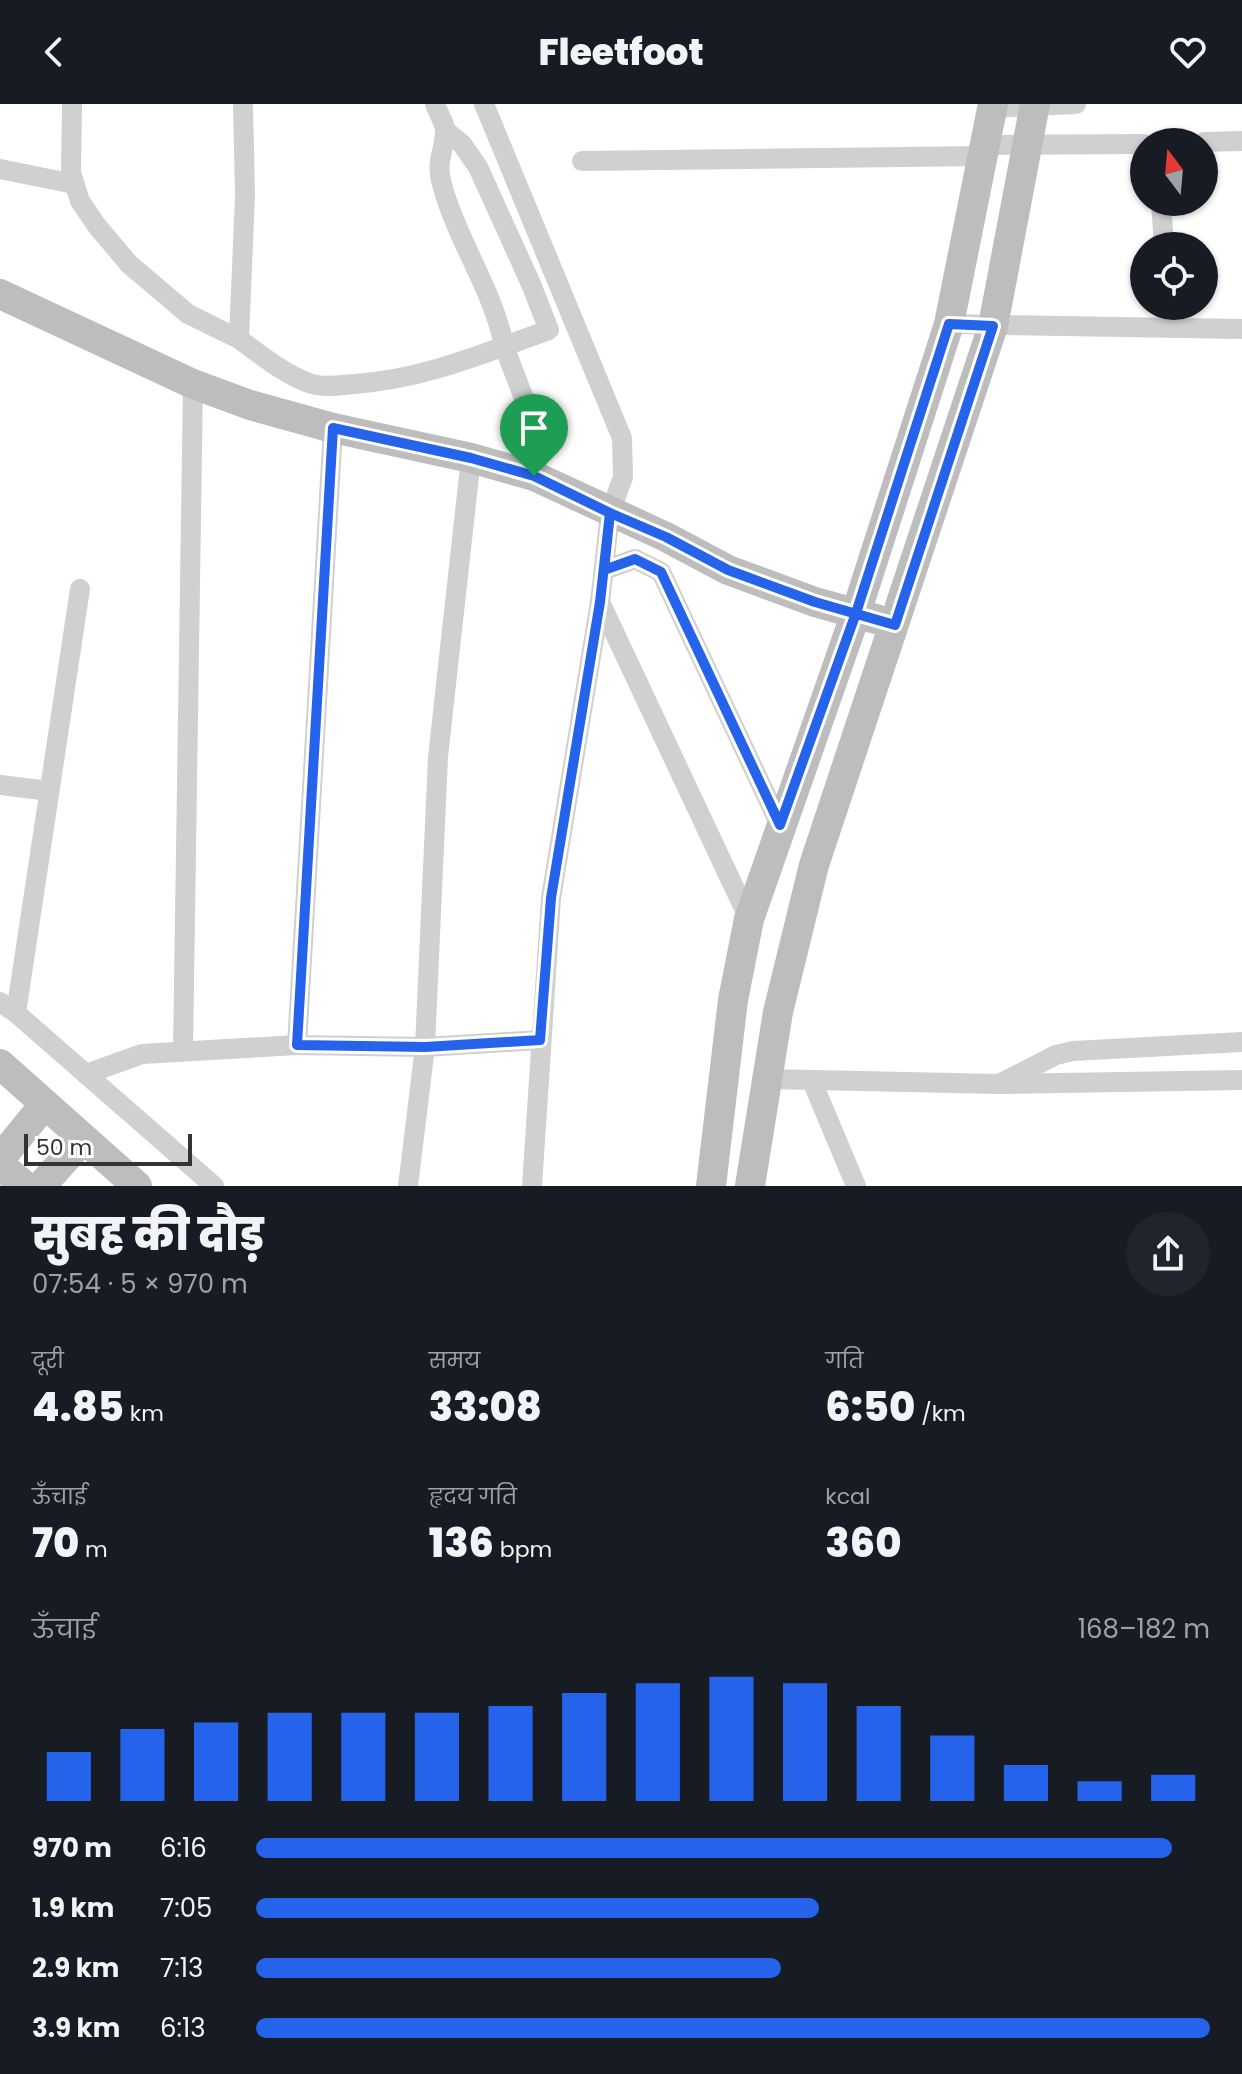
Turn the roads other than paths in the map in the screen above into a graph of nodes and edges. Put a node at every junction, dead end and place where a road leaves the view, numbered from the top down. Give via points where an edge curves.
1 (72, 104) edge
2 (243, 104) edge
3 (435, 104) edge
4 (484, 104) edge
5 (1076, 104) edge
6 (1034, 105) edge
7 (993, 106) edge
8 (446, 131) junction
9 (1242, 141) edge
10 (1218, 142) edge
11 (1028, 143) junction
12 (1130, 144) edge
13 (984, 150) junction
14 (582, 161) dead end
15 (0, 169) edge
16 (74, 184) junction
17 (0, 294) edge
18 (1169, 320) edge
19 (949, 324) junction
20 (993, 326) junction
21 (1170, 328) junction
22 (1242, 329) edge
23 (239, 339) junction
24 (504, 346) junction
25 (193, 384) junction
26 (333, 428) junction
27 (471, 458) junction
28 (534, 476) junction
29 (610, 513) junction
30 (604, 570) junction
31 (80, 589) dead end
32 (600, 602) junction
33 (856, 613) junction
34 (895, 625) junction
35 (0, 785) edge
36 (49, 791) junction
37 (780, 825) junction
38 (749, 919) junction
39 (8, 1008) edge
40 (540, 1040) junction
41 (1242, 1042) edge
42 (297, 1045) junction
43 (425, 1047) junction
44 (183, 1051) junction
45 (0, 1064) edge
46 (86, 1074) junction
47 (767, 1079) junction
48 (1242, 1080) edge
49 (812, 1081) junction
50 (999, 1084) junction
51 (44, 1105) junction
52 (83, 1139) junction
53 (0, 1159) edge
54 (0, 1165) edge
55 (25, 1186) edge
56 (41, 1186) edge
57 (137, 1186) edge
58 (214, 1186) edge
59 (408, 1186) edge
60 (532, 1186) edge
61 (711, 1186) edge
62 (750, 1186) edge
63 (856, 1186) edge

1 - 16 street
2 - 23 street
3 - 8 street
4 - 29 street via 622,438 623,477
5 - 6 street
6 - 7 street
6 - 11 street
7 - 13 street
8 - 24 street via 438,162 442,186
8 - 24 street via 478,167 549,330
9 - 10 street
11 - 12 street
11 - 13 street
11 - 20 street
13 - 14 street
13 - 19 street
15 - 16 street
16 - 23 street via 97,226 129,264 188,314
17 - 25 street
18 - 21 street
19 - 20 street
19 - 33 street
20 - 21 street
20 - 34 street
21 - 22 street
23 - 24 street via 274,365 313,384 334,385 409,377
24 - 28 street via 541,443
25 - 26 street
25 - 44 street
26 - 27 street
26 - 42 street
27 - 28 street
27 - 43 street via 438,757
28 - 29 street
29 - 30 street
29 - 33 street via 728,570
30 - 32 street
30 - 37 street via 635,559 661,572
31 - 36 street
32 - 38 street
32 - 40 street via 551,898
33 - 34 street
33 - 37 street
34 - 47 street via 814,865
35 - 36 street
36 - 39 street
37 - 38 street
38 - 61 street via 733,1000
39 - 46 street
40 - 43 street
40 - 60 street
41 - 50 street via 1073,1051
42 - 43 street
42 - 44 street
43 - 59 street
44 - 46 street via 142,1054
45 - 51 street
46 - 58 street
47 - 49 street
47 - 62 street
48 - 50 street
49 - 50 street
49 - 63 street
51 - 52 street
51 - 53 street
52 - 56 street
52 - 57 street
54 - 55 street

